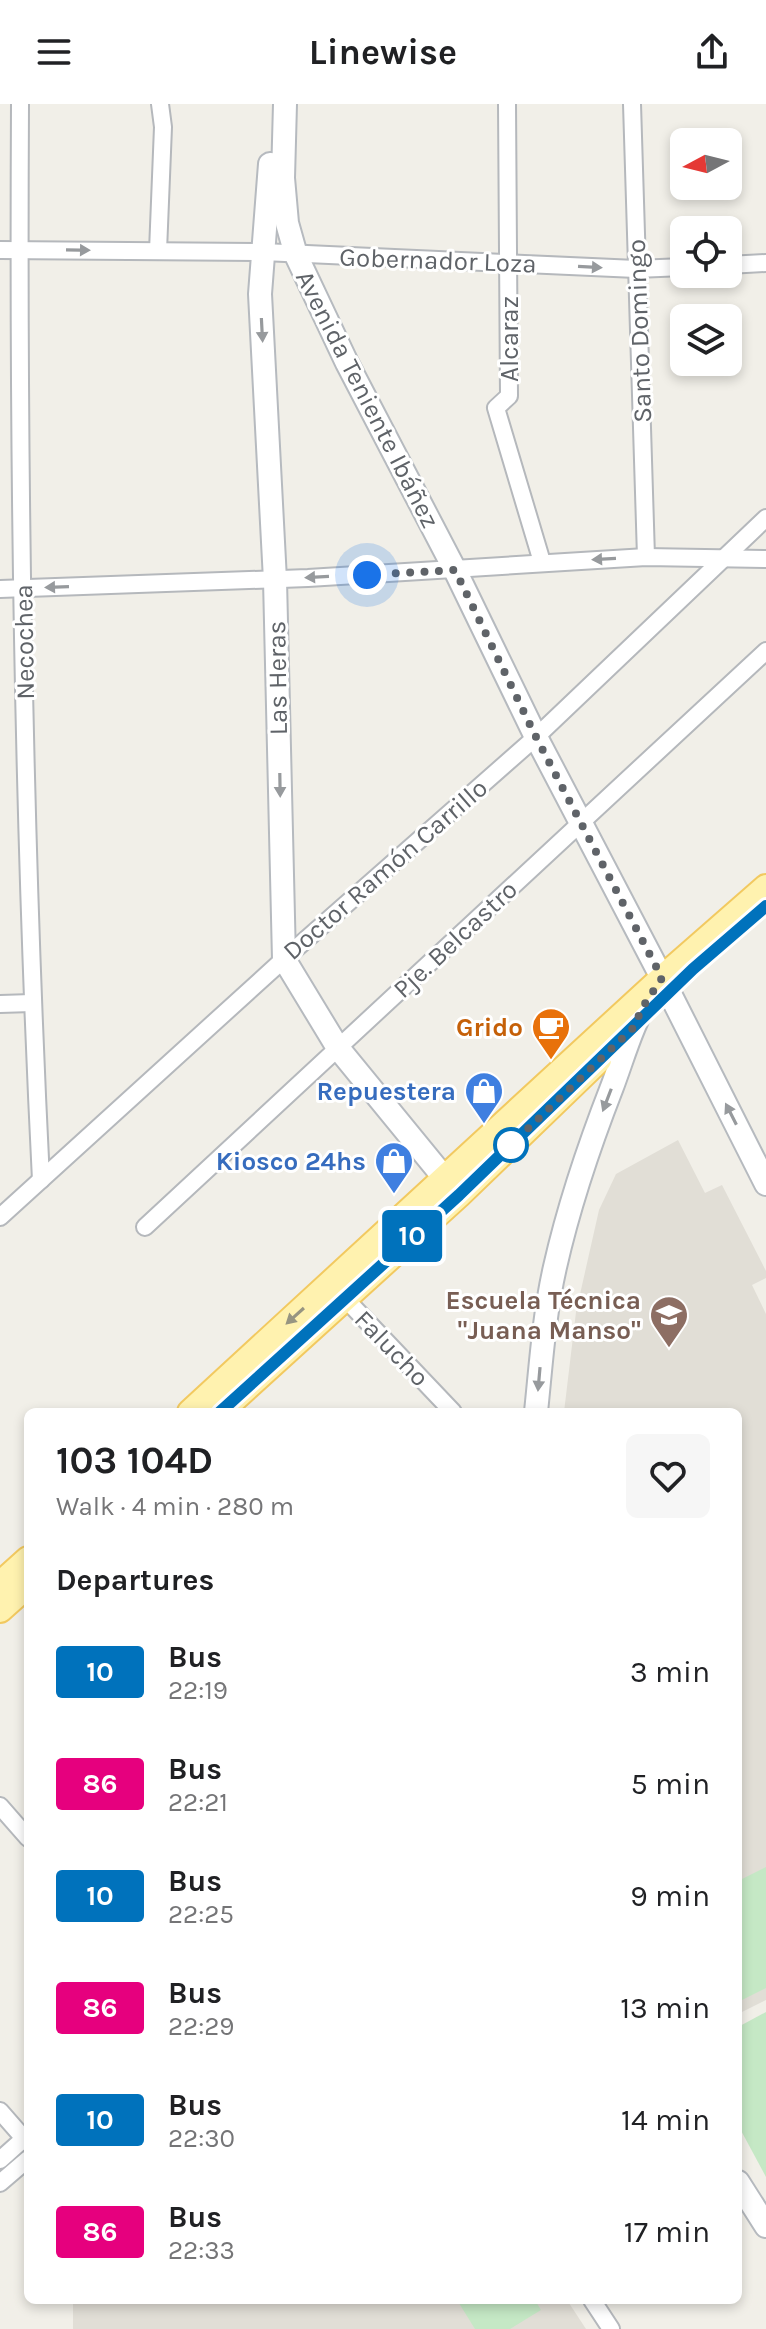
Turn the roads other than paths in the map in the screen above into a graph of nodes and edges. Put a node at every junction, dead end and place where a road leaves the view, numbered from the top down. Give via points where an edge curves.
1 (20, 104) edge
2 (160, 104) edge
3 (270, 104) edge
4 (285, 104) edge
5 (507, 104) edge
6 (632, 104) edge
7 (19, 249) junction
8 (0, 250) edge
9 (158, 251) junction
10 (263, 252) junction
11 (296, 255) junction
12 (510, 263) junction
13 (766, 263) edge
14 (742, 264) edge
15 (670, 268) edge
16 (636, 269) junction
17 (766, 518) edge
18 (646, 557) junction
19 (721, 559) junction
20 (766, 559) edge
21 (542, 562) junction
22 (455, 570) junction
23 (275, 580) junction
24 (23, 588) junction
25 (0, 589) edge
26 (766, 651) edge
27 (536, 737) junction
28 (581, 821) junction
29 (766, 887) edge
30 (766, 906) edge
31 (284, 959) junction
32 (666, 985) junction
33 (32, 1003) junction
34 (0, 1004) edge
35 (634, 1027) junction
36 (338, 1048) junction
37 (761, 1160) edge
38 (41, 1180) junction
39 (766, 1184) edge
40 (452, 1188) junction
41 (0, 1217) edge
42 (145, 1227) dead end
43 (338, 1290) junction
44 (195, 1408) edge
45 (224, 1408) edge
46 (449, 1408) edge
47 (536, 1408) edge
48 (24, 1563) edge
49 (0, 1584) edge
50 (24, 1589) edge
51 (0, 1610) edge
52 (0, 1806) edge
53 (24, 1833) edge
54 (0, 2111) edge
55 (24, 2136) edge
56 (24, 2141) edge
57 (0, 2160) edge
58 (24, 2162) edge
59 (0, 2183) edge
60 (742, 2188) edge
61 (766, 2226) edge
62 (595, 2304) edge
63 (611, 2329) edge

1 - 7 street, Necochea
2 - 9 street
3 - 10 street, Las Heras
4 - 11 street via 283,178
5 - 12 street, Alcaraz
6 - 16 street, Santo Domingo
7 - 8 street, Gobernador Loza
7 -> 9 street, Gobernador Loza
7 - 24 street, Necochea
9 - 10 street, Gobernador Loza
10 - 11 street, Gobernador Loza
10 -> 23 street, Las Heras via 260,294
11 - 12 street, Gobernador Loza
11 - 22 street, Avenida Teniente Ibáñez
12 -> 16 street, Gobernador Loza
12 - 21 street, Alcaraz via 509,396 496,408
13 - 14 street
15 - 16 street, Gobernador Loza
16 - 18 street, Santo Domingo
17 - 19 street, Doctor Ramón Carrillo
18 - 19 street
18 -> 21 street
19 - 20 street
19 - 27 street, Doctor Ramón Carrillo
21 - 22 street
22 -> 23 street
22 - 27 street, Avenida Teniente Ibáñez
23 -> 24 street
23 -> 31 street, Las Heras
24 - 25 street
24 - 33 street, Necochea
26 - 28 street, Pje. Belcastro
27 - 28 street, Avenida Teniente Ibáñez
27 - 31 street, Doctor Ramón Carrillo
28 - 32 street, Avenida Teniente Ibáñez
28 - 36 street, Pje. Belcastro
29 - 32 main road
30 - 32 main road
31 - 36 street, Las Heras
31 - 38 street, Doctor Ramón Carrillo
32 - 35 main road
37 -> 32 street, Avenida Teniente Ibáñez
32 - 40 main road
33 - 34 street
33 - 38 street, Necochea
35 - 40 main road
35 -> 47 street via 586,1154 562,1240
36 - 40 street, Las Heras
36 - 42 street, Pje. Belcastro
37 - 39 street, Avenida Teniente Ibáñez
38 - 41 street, Doctor Ramón Carrillo
40 - 43 main road
43 -> 44 main road
43 - 45 main road
43 - 46 street, Falucho
48 - 49 main road
50 - 51 main road
52 - 53 street
54 - 55 street
56 - 57 street
58 - 59 street
60 - 61 street
62 - 63 street

